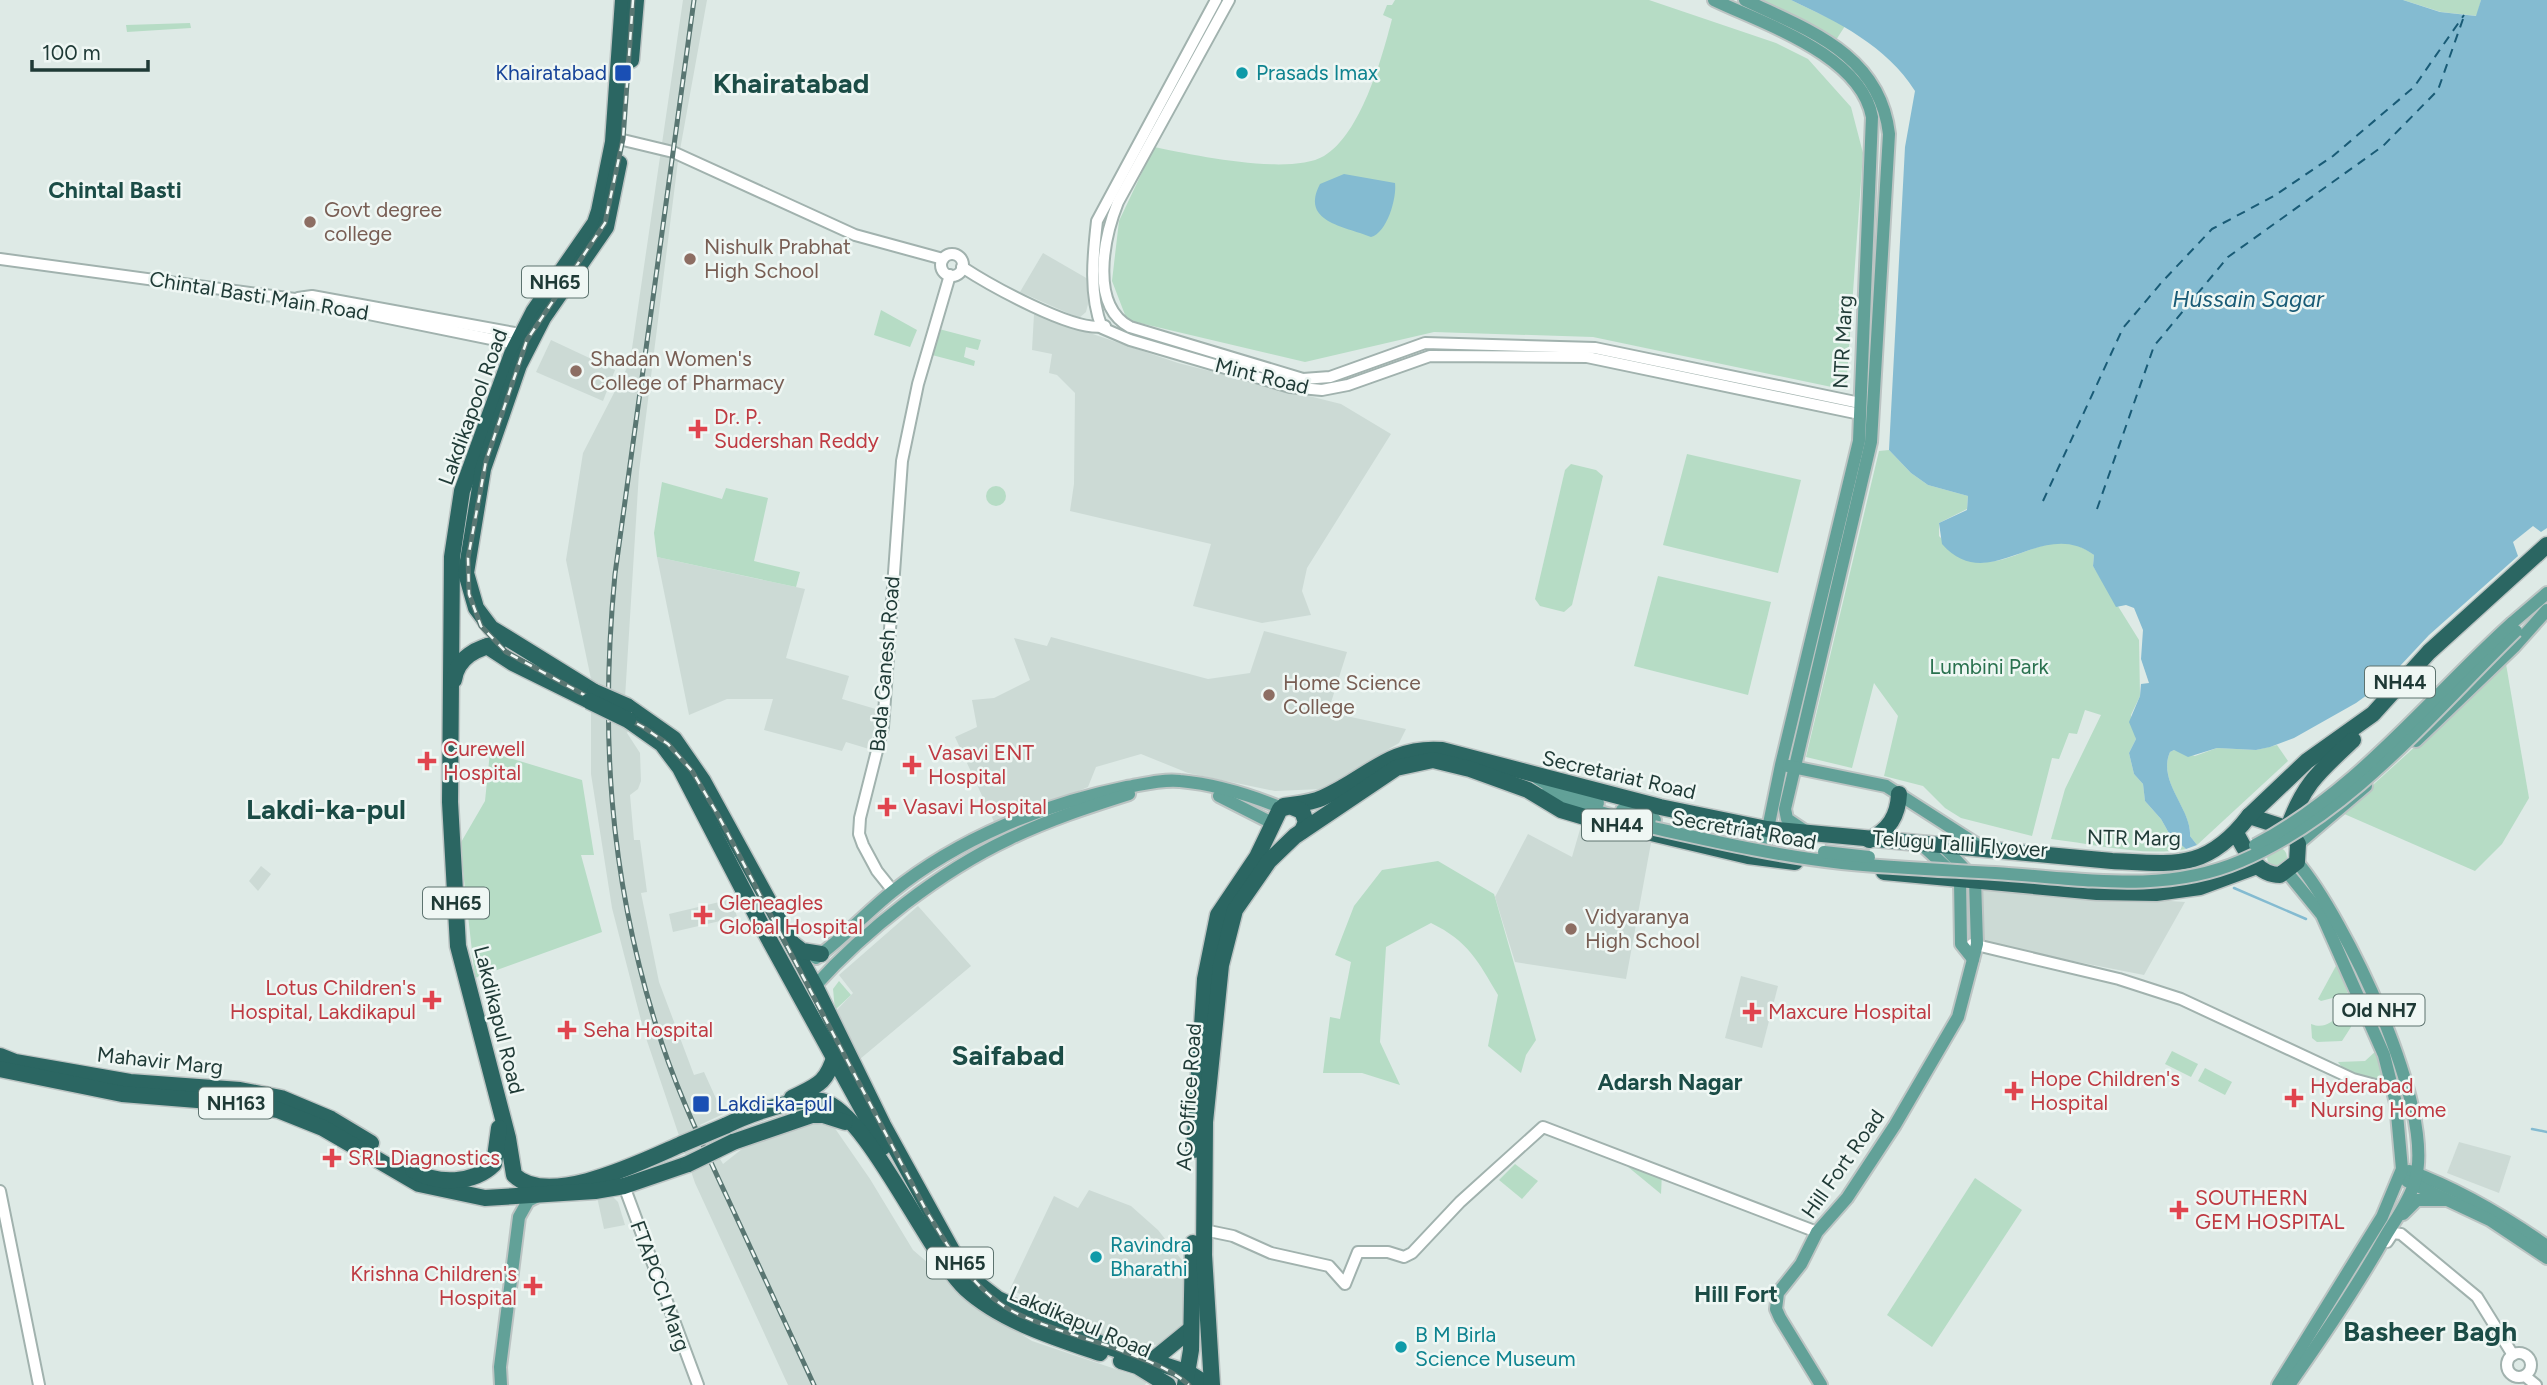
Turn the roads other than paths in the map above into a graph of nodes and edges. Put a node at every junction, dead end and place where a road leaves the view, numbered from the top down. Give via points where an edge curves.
1 (624, 0) edge
2 (636, 0) edge
3 (1216, 0) edge
4 (1229, 0) edge
5 (1714, 0) edge
6 (1745, 0) edge
7 (623, 141) junction
8 (1097, 221) junction
9 (1108, 227) junction
10 (0, 258) edge
11 (943, 259) junction
12 (962, 267) junction
13 (570, 271) junction
14 (950, 275) junction
15 (1109, 305) junction
16 (1096, 312) junction
17 (1117, 320) junction
18 (1079, 324) junction
19 (1102, 328) junction
20 (518, 339) junction
21 (1860, 408) junction
22 (474, 517) joint
23 (2547, 545) edge
24 (2547, 555) edge
25 (452, 557) joint
26 (2547, 593) edge
27 (2547, 604) edge
28 (452, 607) junction
29 (476, 608) junction
30 (2547, 610) edge
31 (2514, 627) junction
32 (512, 643) junction
33 (487, 646) junction
34 (453, 686) junction
35 (591, 696) junction
36 (627, 713) junction
37 (1781, 765) junction
38 (1795, 767) junction
39 (1530, 783) junction
40 (1899, 794) junction
41 (1321, 799) junction
42 (1283, 807) junction
43 (1327, 815) junction
44 (2249, 816) junction
45 (1274, 824) junction
46 (2288, 828) junction
47 (1767, 830) junction
48 (2236, 833) junction
49 (1298, 834) junction
50 (1810, 834) junction
51 (1869, 840) junction
52 (1921, 844) junction
53 (2298, 844) junction
54 (1943, 846) junction
55 (1984, 849) junction
56 (1762, 858) junction
57 (2257, 866) junction
58 (2297, 873) junction
59 (1967, 880) junction
60 (893, 891) junction
61 (791, 943) junction
62 (1961, 944) junction
63 (1977, 944) junction
64 (1973, 959) junction
65 (826, 961) junction
66 (804, 966) junction
67 (815, 986) junction
68 (839, 1035) junction
69 (0, 1056) edge
70 (834, 1060) junction
71 (0, 1069) edge
72 (124, 1088) junction
73 (2394, 1090) junction
74 (772, 1109) junction
75 (500, 1115) junction
76 (854, 1126) junction
77 (884, 1149) junction
78 (2417, 1154) junction
79 (2401, 1173) junction
80 (2416, 1179) junction
81 (2442, 1184) junction
82 (624, 1186) junction
83 (602, 1190) junction
84 (0, 1191) edge
85 (540, 1192) junction
86 (454, 1193) junction
87 (501, 1199) junction
88 (2449, 1200) junction
89 (630, 1205) junction
90 (519, 1217) junction
91 (2392, 1225) junction
92 (1204, 1230) junction
93 (1817, 1232) junction
94 (2547, 1246) edge
95 (2376, 1252) junction
96 (2547, 1258) edge
97 (1191, 1329) junction
98 (2513, 1355) junction
99 (1153, 1360) junction
100 (2525, 1376) junction
101 (1187, 1379) edge
102 (39, 1385) edge
103 (501, 1385) edge
104 (698, 1385) edge
105 (1168, 1385) edge
106 (1210, 1385) edge
107 (1821, 1385) edge
108 (2278, 1385) edge
109 (2290, 1385) edge
110 (2536, 1385) edge

1 - 13 highway, Lakdikapool Road / NH65 via 612,142 602,198 595,223
2 - 7 highway, Lakdikapool Road / NH65
3 - 8 street
4 - 9 street
5 - 21 main road, NTR Marg via 1829,58 1857,83 1870,105 1872,163
6 - 38 main road, NTR Marg via 1832,44 1853,60 1875,85 1886,108 1889,134 1871,442
7 - 11 street via 673,152 833,227
7 - 13 highway, Lakdikapool Road / NH65 via 606,227
8 - 9 street
8 - 16 street via 1093,263
9 - 15 street via 1104,272
10 - 20 street, Chintal Basti Main Road via 295,299
11 - 12 street via 957,255
11 - 14 street via 942,269
12 - 14 street
12 - 18 street, Mint Road via 997,290
13 - 20 highway, Lakdikapool Road / NH65
13 - 22 highway, Lakdikapool Road / NH65 via 526,348 493,438
14 - 60 street, Bada Ganesh Road via 908,426 896,525 883,727 859,834
15 - 16 street
15 - 17 street
16 - 18 street
16 - 19 street
17 - 19 street
17 - 21 street, Mint Road via 1303,379 1330,376 1425,344 1595,348
18 - 19 street, Mint Road
19 - 21 street, Mint Road via 1290,387 1322,390 1348,385 1430,356 1587,357
20 - 25 highway, Lakdikapool Road / NH65 via 462,491
21 - 37 main road, NTR Marg via 1858,441
22 - 29 highway, Lakdikapul Road / NH65 via 466,573
23 - 44 highway, NH44 via 2428,652 2373,714 2307,761
24 - 46 highway, NH44 via 2322,768 2299,796
25 - 28 highway, Lakdikapul Road / NH65
26 - 31 main road, Telugu Talli Flyover
27 - 31 main road, Telugu Talli Flyover
28 - 29 highway via 466,620
28 - 34 highway, Lakdikapul Road / NH65
29 - 32 highway, Lakdikapul Road / NH65 via 491,628
30 - 53 main road via 2397,758
31 - 39 main road, Telugu Talli Flyover, bridge via 2365,780 2324,812 2242,861 2204,874 2136,883 1842,863 1759,852
32 - 33 highway, NH65
32 - 35 highway, Lakdikapul Road / NH65
33 - 34 highway, NH65 via 461,662
33 - 35 highway, Lakdikapul Road / NH65 via 513,663
34 - 75 highway, Lakdikapul Road / NH65 via 450,799 458,946
35 - 36 highway, Lakdikapul Road / NH65, bridge
36 - 61 highway, Lakdikapul Road / NH65 via 654,723 680,745
36 - 70 highway, Lakdikapul Road / NH65 via 662,744 680,768
37 - 38 main road
37 - 47 main road, NTR Marg
38 - 40 main road via 1886,786
38 - 50 main road, NTR Marg via 1785,814
39 - 41 highway, Secretariat Road / NH44 via 1442,750 1423,749 1396,754
39 - 43 highway, Secretriat Road / NH44 via 1449,763 1416,761 1378,779
39 - 47 highway, Secretariat Road / NH44
39 - 56 highway, Secretriat Road / NH44 via 1561,810 1654,836
40 - 51 highway via 1895,816 1882,833
40 - 55 main road
41 - 42 highway, NH44
41 - 43 highway via 1320,808
42 - 45 highway
42 - 49 highway via 1302,811 1306,821
42 - 60 main road via 1178,780 1089,794 958,849
43 - 49 highway, Secretriat Road / NH44
44 - 46 highway
44 - 48 highway, NTR Marg / NH44
45 - 49 highway via 1280,833
45 - 65 main road via 1211,793 1181,786 1140,790 1058,817 975,858
45 - 97 highway, AG Office Road via 1218,915 1209,954 1194,1124
46 - 53 highway
47 - 50 highway, Secretariat Road / NH44
47 - 56 main road, NTR Marg
48 - 55 highway, NTR Marg / NH44 via 2201,859 2167,863
48 - 57 highway
49 - 92 highway, AG Office Road / NH44 via 1248,889 1226,934 1205,1122
50 - 51 highway, Secretariat Road / NH44
51 - 52 highway, Secretariat Road / NH44
52 - 54 highway, NH44
52 - 59 main road
53 - 58 highway
54 - 55 highway, NH44
54 - 59 main road
56 - 59 highway, Secretriat Road / NH44
57 - 58 highway via 2272,875
57 - 59 highway, NH44 via 2200,887 2156,893
58 - 73 main road, Old NH7 via 2367,1011
58 - 78 main road, Old NH7 via 2337,921 2397,1051
59 - 62 main road
59 - 63 main road, Hill Fort Road
60 - 65 main road
61 - 65 highway
61 - 66 highway, Lakdikapul Road / NH65
62 - 63 street
62 - 64 main road
63 - 64 main road, Hill Fort Road
63 - 73 street via 2181,999 2353,1079
64 - 93 main road, Hill Fort Road via 1950,1035 1847,1198
65 - 66 main road
65 - 67 main road
66 - 67 highway, Lakdikapul Road / NH65
67 - 68 highway, Lakdikapul Road / NH65
68 - 70 highway, Lakdikapul Road / NH65
68 - 77 highway, Lakdikapul Road / NH65
69 - 72 highway, Mahavir Marg / NH163
70 - 74 highway, Lakdikapul Road / NH65 via 822,1083
70 - 77 highway, Lakdikapul Road / NH65
71 - 72 highway, Mahavir Marg / NH163
72 - 75 highway, Mahavir Marg / NH163 via 240,1090 281,1098 331,1119 420,1174 454,1180 475,1178 494,1164
72 - 86 highway, Mahavir Marg / NH163 via 278,1110 323,1128 419,1184
73 - 79 main road, Old NH7 via 2402,1137
74 - 76 highway, Lakdikapul Road / NH65 via 822,1101
74 - 85 highway, Lakdikapul Road / NH65, bridge via 595,1179
75 - 85 highway, Lakdikapul Road / NH65 via 514,1175
76 - 77 highway, Lakdikapul Road / NH65
76 - 82 highway, Lakdikapul Road / NH163, bridge via 812,1115
77 - 99 highway, Lakdikapul Road / NH65 via 901,1157 954,1254 984,1290 1109,1347
77 - 105 highway, Lakdikapul Road / NH65 via 952,1274 988,1306 1137,1366
78 - 80 main road, Old NH7
78 - 81 main road
79 - 80 main road
79 - 108 main road, Old NH7 via 2349,1274
80 - 81 main road
80 - 88 main road
80 - 91 main road, Old NH7
81 - 94 main road
82 - 83 highway, Lakdikapul Road / NH163
82 - 89 street, FTAPCCI Marg
83 - 85 highway, Lakdikapul Road / NH163
83 - 89 street
84 - 102 street
85 - 86 highway, NH163
85 - 87 highway, Lakdikapul Road / NH163
85 - 90 main road
86 - 87 highway, Mahavir Marg / NH163
87 - 90 main road via 517,1208
88 - 91 main road via 2417,1200
88 - 96 main road
89 - 104 street, FTAPCCI Marg
90 - 103 main road
91 - 95 main road, Old NH7
92 - 93 street via 1233,1236 1271,1253 1329,1265 1345,1284 1358,1252 1404,1257 1412,1253 1460,1202 1544,1128
92 - 106 highway, AG Office Road / NH44
93 - 107 main road, Hill Fort Road via 1801,1264 1778,1293 1776,1309
95 - 98 street via 2381,1253 2393,1233 2401,1234 2477,1297
95 - 109 main road, Old NH7
97 - 99 highway
97 - 101 highway, AG Office Road
98 - 100 street via 2508,1371
98 - 100 street via 2530,1360
99 - 101 highway, Lakdikapul Road / NH65
100 - 110 street
101 - 106 highway, NH65

